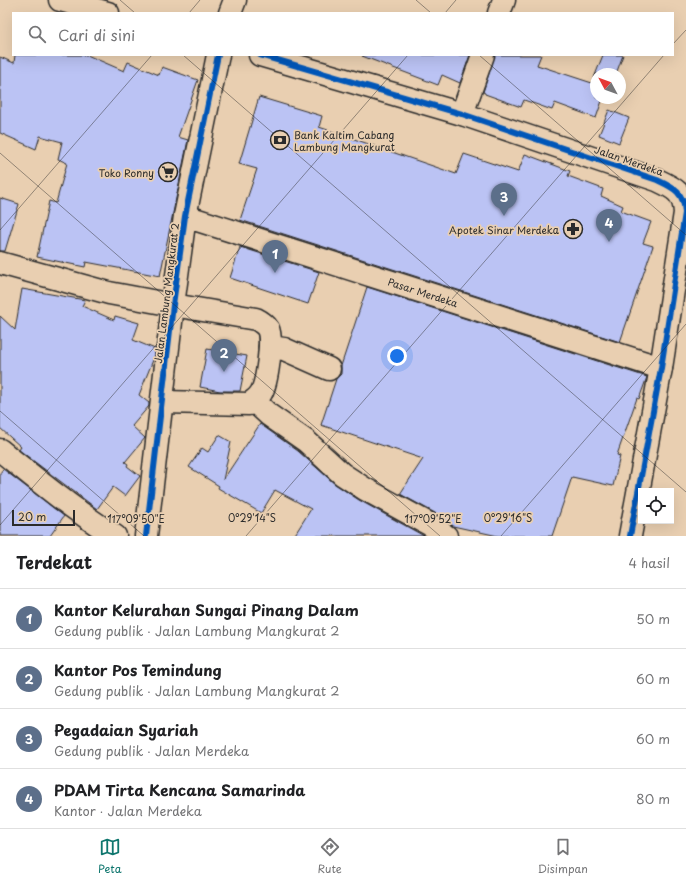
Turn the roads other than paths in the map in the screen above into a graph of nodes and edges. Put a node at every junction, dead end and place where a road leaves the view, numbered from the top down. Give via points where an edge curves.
1 (60, 0) edge
2 (235, 0) edge
3 (504, 0) edge
4 (104, 12) edge
5 (230, 12) edge
6 (499, 12) edge
7 (218, 56) edge
8 (263, 56) edge
9 (484, 56) edge
10 (462, 114) junction
11 (185, 216) junction
12 (0, 263) edge
13 (173, 306) junction
14 (270, 347) junction
15 (661, 368) junction
16 (329, 369) dead end
17 (254, 401) junction
18 (163, 402) junction
19 (0, 450) edge
20 (116, 536) edge
21 (146, 536) edge
22 (446, 536) edge
23 (630, 536) edge

1 - 4 street
2 - 5 street
3 - 6 street
7 - 11 street, Jalan Lambung Mangkurat 2
8 - 10 street, Jalan Merdeka
9 - 10 street
10 - 15 street, Jalan Merdeka via 657,180 679,192 685,204 685,213
11 - 13 street, Jalan Lambung Mangkurat 2
11 - 15 street, Pasar Merdeka
12 - 13 street via 108,293
13 - 14 street via 256,319 267,328
13 - 18 street, Jalan Lambung Mangkurat 2
14 - 16 street via 284,349
14 - 17 street via 264,387
15 - 23 street, Jalan Merdeka
17 - 18 street via 249,404
17 - 22 street via 306,441 342,474
18 - 21 street, Jalan Lambung Mangkurat 2
19 - 20 street via 94,523

